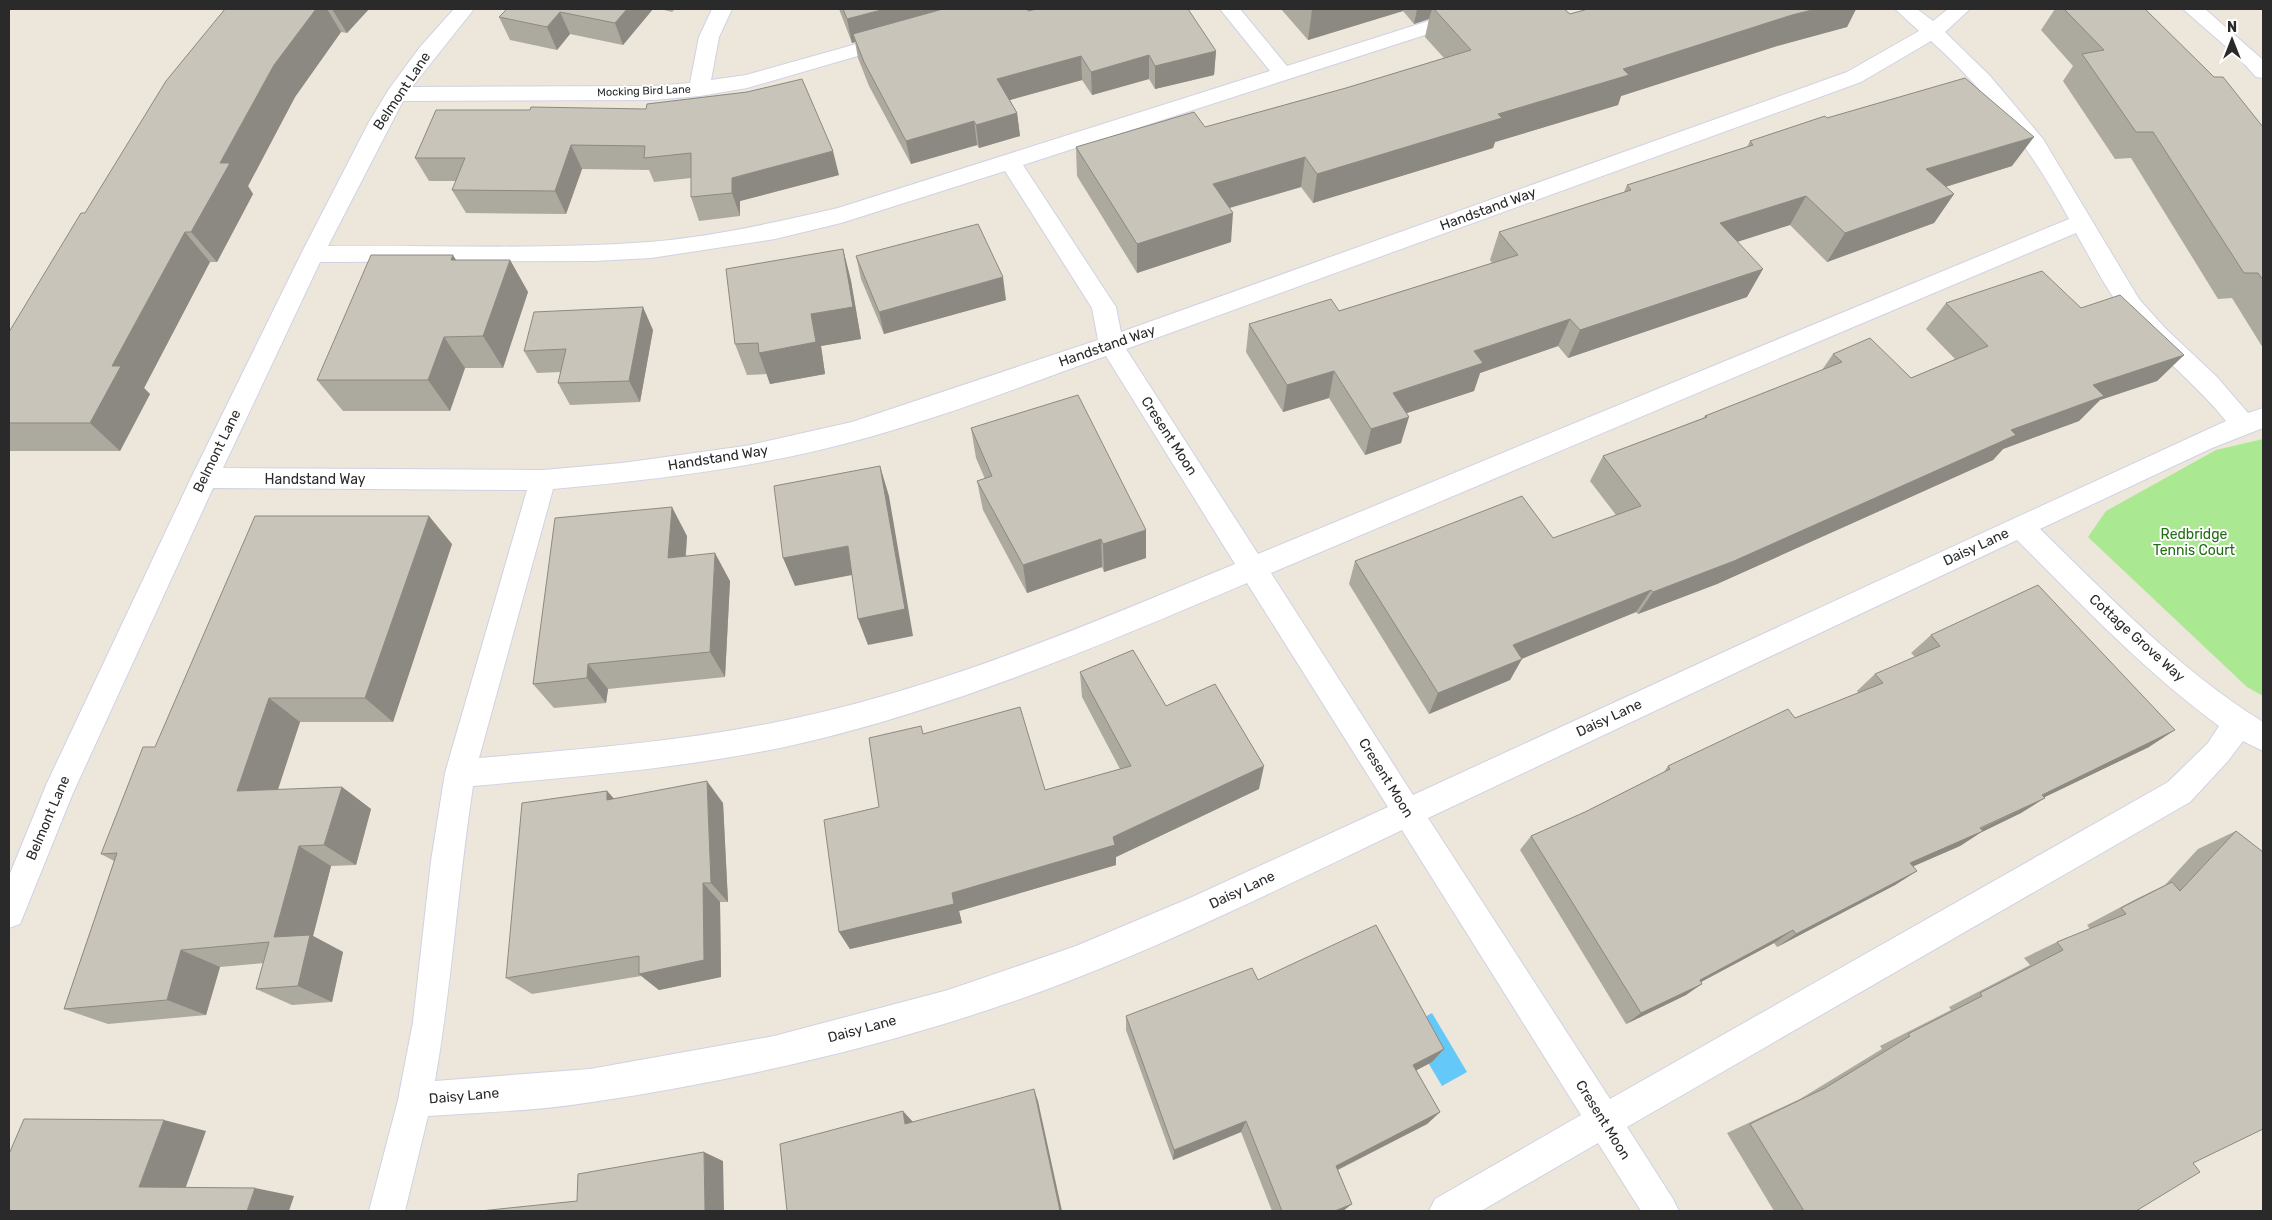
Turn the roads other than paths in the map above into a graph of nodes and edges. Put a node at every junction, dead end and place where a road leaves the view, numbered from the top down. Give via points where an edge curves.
1 (464, 9) edge
2 (722, 9) edge
3 (1230, 9) edge
4 (1486, 9) edge
5 (1905, 9) edge
6 (1960, 9) edge
7 (2193, 9) edge
8 (1935, 31) junction
9 (907, 36) edge
10 (2263, 72) edge
11 (1282, 74) junction
12 (700, 89) junction
13 (396, 94) junction
14 (1010, 162) junction
15 (2082, 222) junction
16 (312, 254) junction
17 (1112, 345) junction
18 (2253, 421) edge
19 (204, 478) junction
20 (543, 480) junction
21 (2020, 526) junction
22 (1253, 567) junction
23 (2251, 731) edge
24 (460, 773) junction
25 (1408, 812) junction
26 (9, 913) edge
27 (414, 1100) junction
28 (1604, 1122) junction
29 (387, 1211) edge
30 (1447, 1211) edge
31 (1661, 1211) edge

1 - 13 street, Belmont Lane
2 - 12 street via 706,45
3 - 11 street
4 - 11 street
5 - 8 street
6 - 8 street, Handstand Way
7 - 10 street via 2247,54
8 - 15 street via 2014,117 2049,164
8 - 17 street, Handstand Way via 1900,54 1854,77
9 - 12 street, Mocking Bird Lane via 747,81
11 - 14 street
12 - 13 street, Mocking Bird Lane via 654,93
13 - 16 street, Belmont Lane
14 - 16 street via 841,215 775,231 651,250
14 - 17 street via 1104,307
15 - 18 street via 2132,306 2164,342
15 - 22 street
16 - 19 street, Belmont Lane
17 - 20 street, Handstand Way via 852,432 745,456
17 - 22 street, Cresent Moon
18 - 21 street, Daisy Lane
19 - 20 street, Handstand Way
19 - 26 street, Belmont Lane via 58,793
20 - 24 street
21 - 23 street, Cottage Grove Way via 2168,669
21 - 25 street, Daisy Lane
22 - 24 street via 1060,648 928,696 798,731 711,748 623,759
22 - 25 street, Cresent Moon
23 - 28 street via 2218,752 2179,792
24 - 27 street via 449,836 429,1022
25 - 27 street, Daisy Lane via 1201,909 1077,962 948,1006 774,1053 590,1086
25 - 28 street, Cresent Moon
27 - 29 street
28 - 30 street
28 - 31 street, Cresent Moon

